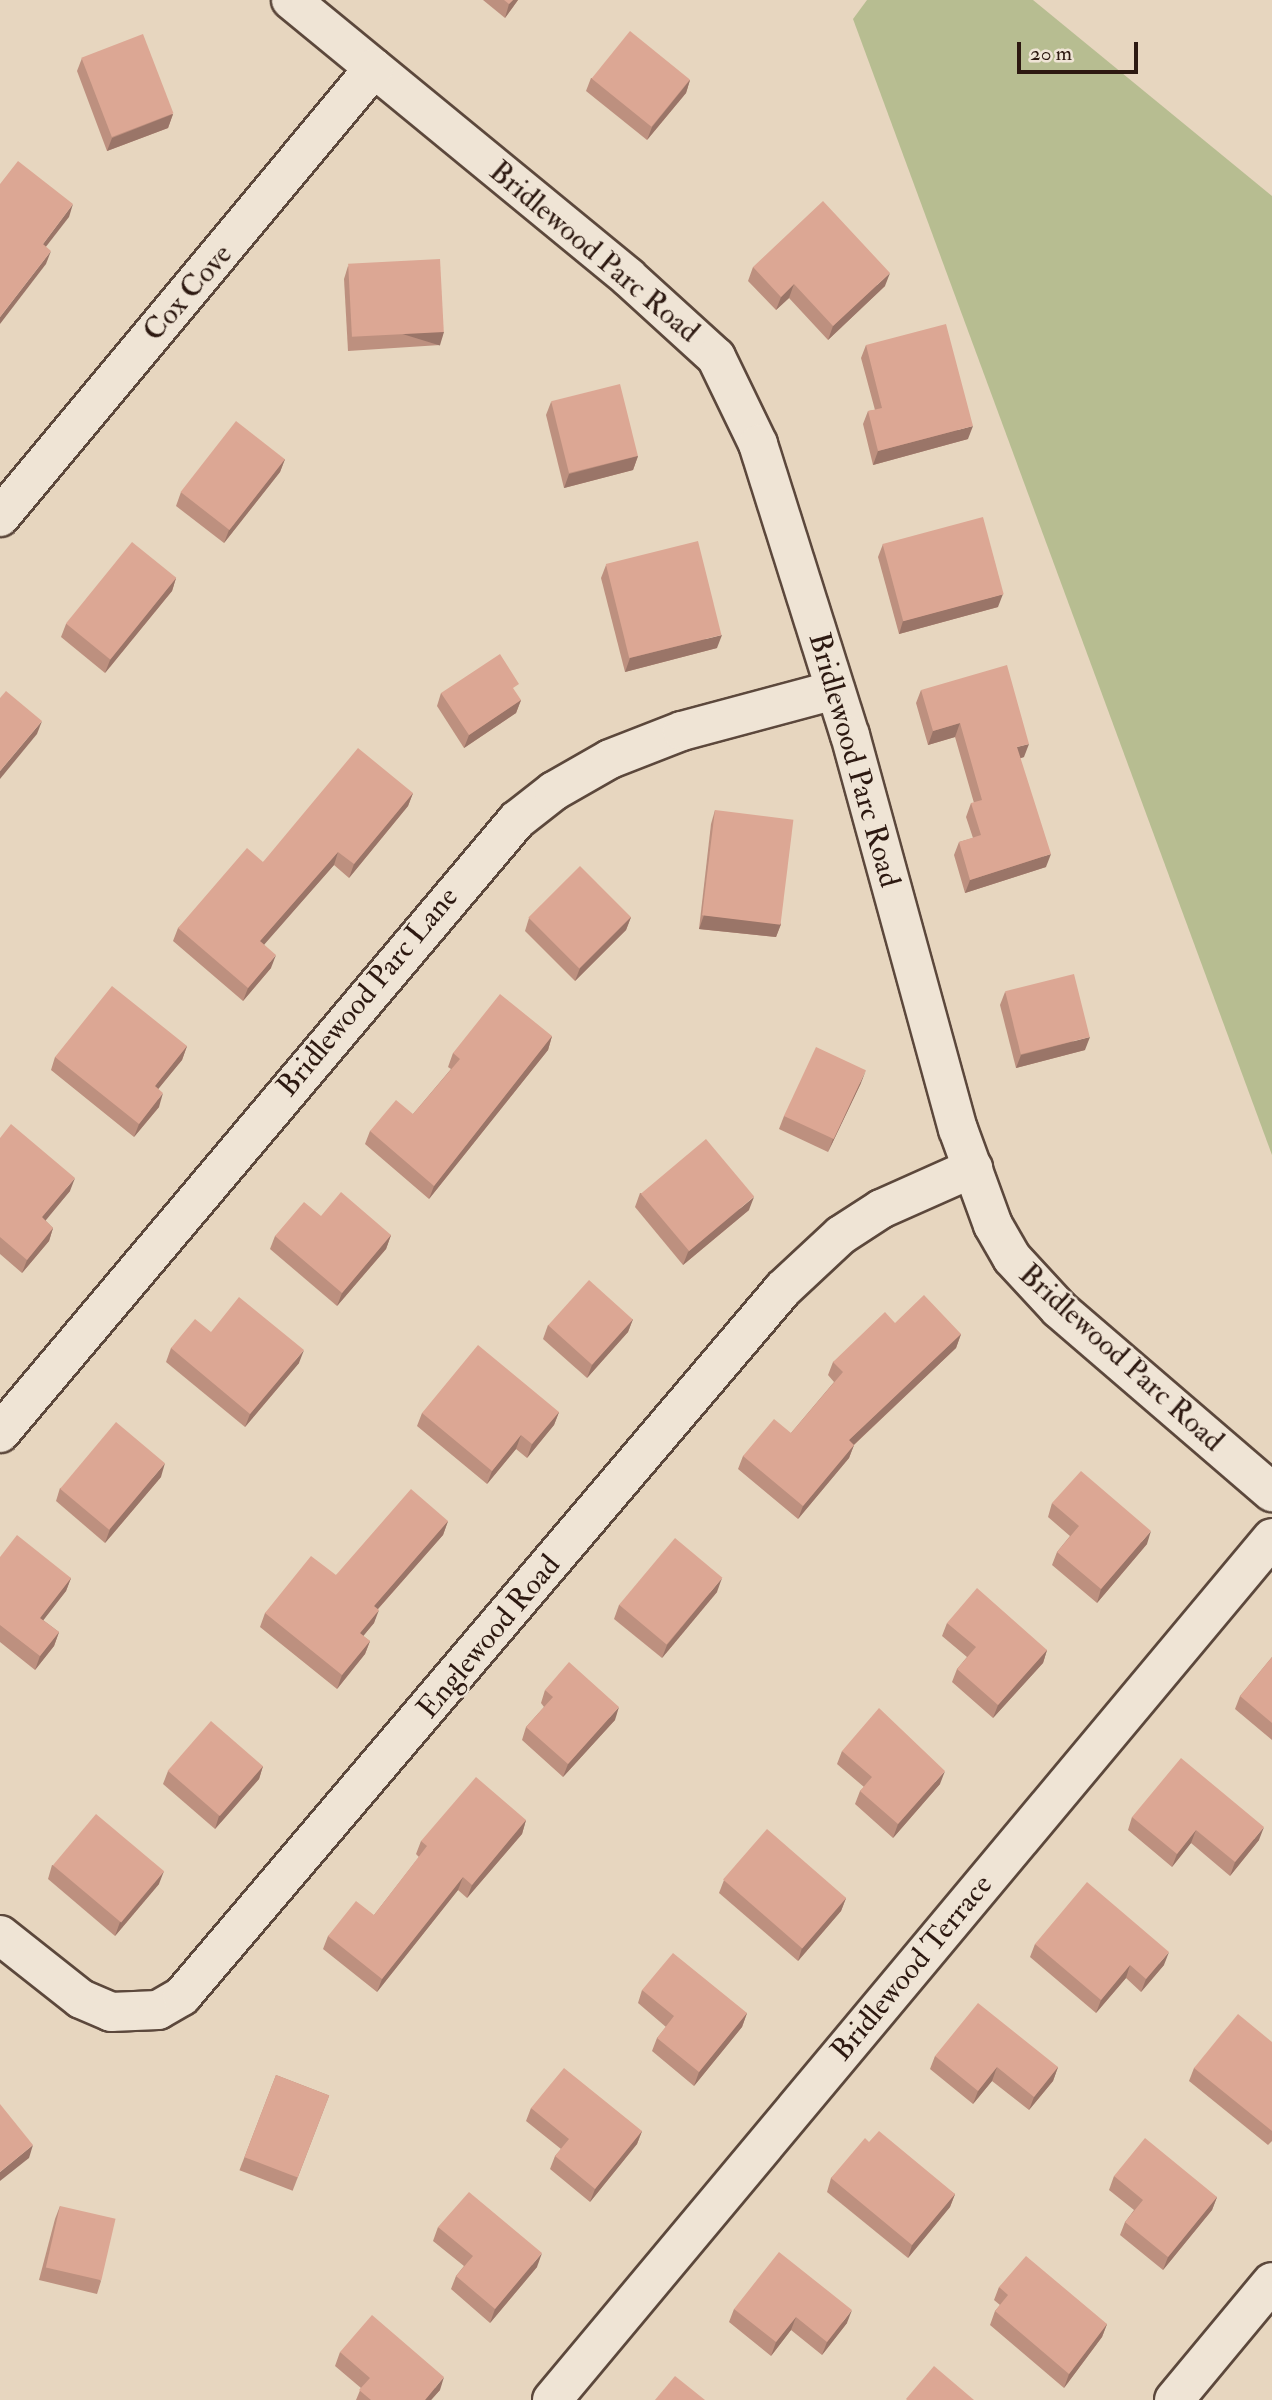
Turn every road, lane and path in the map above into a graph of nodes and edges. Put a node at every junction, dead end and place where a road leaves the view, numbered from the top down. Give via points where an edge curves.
1 (291, 0) edge
2 (374, 68) junction
3 (0, 517) edge
4 (835, 690) junction
5 (973, 1168) junction
6 (0, 1433) edge
7 (1272, 1492) edge
8 (1272, 1538) edge
9 (0, 1935) edge
10 (1272, 2282) edge
11 (552, 2400) edge
12 (1174, 2400) edge

1 - 2 street, Bridlewood Parc Road
2 - 3 street, Cox Cove
2 - 4 street, Bridlewood Parc Road via 628,276 716,357 758,444
4 - 5 street, Bridlewood Parc Road
4 - 6 street, Bridlewood Parc Lane via 682,731 610,759 554,791 517,820
5 - 7 street, Bridlewood Parc Road via 993,1226 1012,1258 1059,1309
5 - 9 street, Englewood Road via 881,1209 841,1235 783,1289 182,1996 158,2010 111,2012 81,1999
8 - 11 street, Bridlewood Terrace
10 - 12 street

